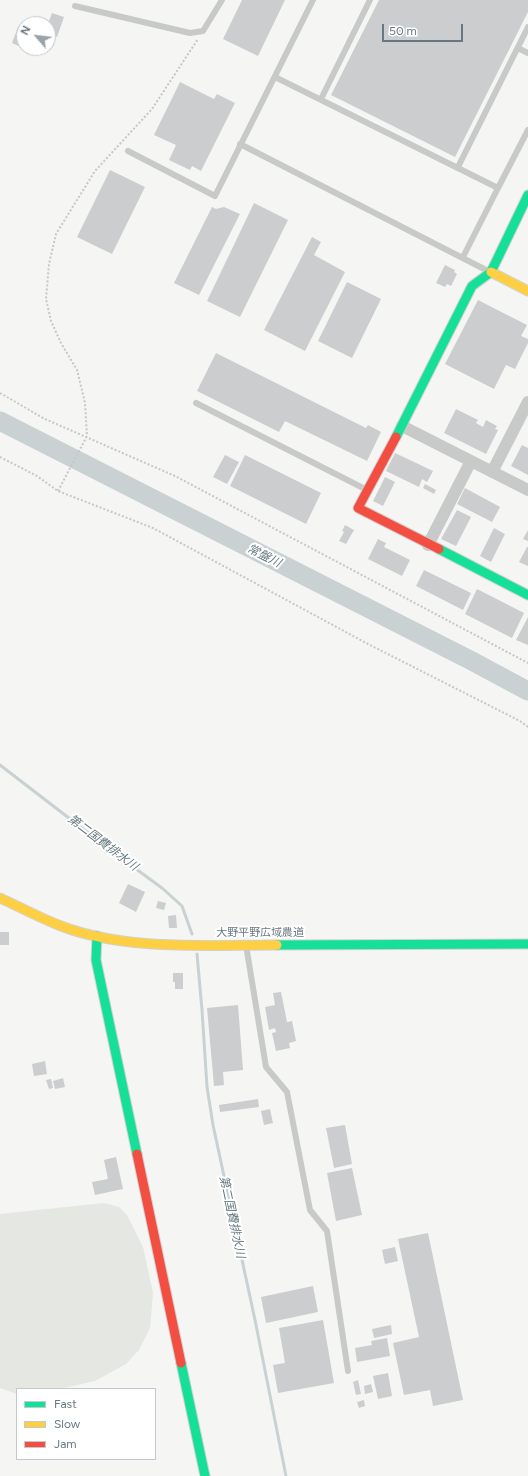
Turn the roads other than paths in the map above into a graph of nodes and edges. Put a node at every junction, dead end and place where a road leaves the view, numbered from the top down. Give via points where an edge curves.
1 (222, 0) edge
2 (313, 0) edge
3 (370, 0) edge
4 (75, 6) dead end
5 (528, 27) edge
6 (518, 48) junction
7 (528, 53) edge
8 (275, 77) junction
9 (321, 99) junction
10 (528, 130) edge
11 (240, 144) junction
12 (128, 151) dead end
13 (458, 167) junction
14 (498, 188) junction
15 (527, 198) edge
16 (463, 257) junction
17 (491, 272) junction
18 (528, 291) edge
19 (528, 402) edge
20 (196, 403) dead end
21 (402, 426) junction
22 (471, 461) junction
23 (492, 472) junction
24 (368, 490) junction
25 (528, 490) edge
26 (428, 545) junction
27 (528, 595) edge
28 (0, 898) edge
29 (97, 936) junction
30 (528, 944) edge
31 (246, 945) junction
32 (348, 1371) dead end
33 (205, 1476) edge

1 - 4 lane via 203,31 190,33
2 - 8 lane
3 - 9 lane
5 - 6 lane
6 - 7 lane
6 - 13 lane
8 - 9 lane
8 - 11 lane
9 - 13 lane
10 - 14 lane
11 - 12 lane via 215,196
11 - 16 lane
13 - 14 lane
14 - 16 lane
15 - 17 street
16 - 17 lane
17 - 18 street
17 - 21 street via 472,286
19 - 23 street
20 - 24 lane
21 - 22 street
21 - 24 street
22 - 23 street
22 - 26 street
23 - 25 street
24 - 26 street via 358,508
26 - 27 street
28 - 29 street, 大野平野広域農道 via 61,926
29 - 31 street, 大野平野広域農道 via 138,943
29 - 33 street via 96,960
30 - 31 street, 大野平野広域農道
31 - 32 lane via 266,1066 287,1092 310,1210 327,1232

